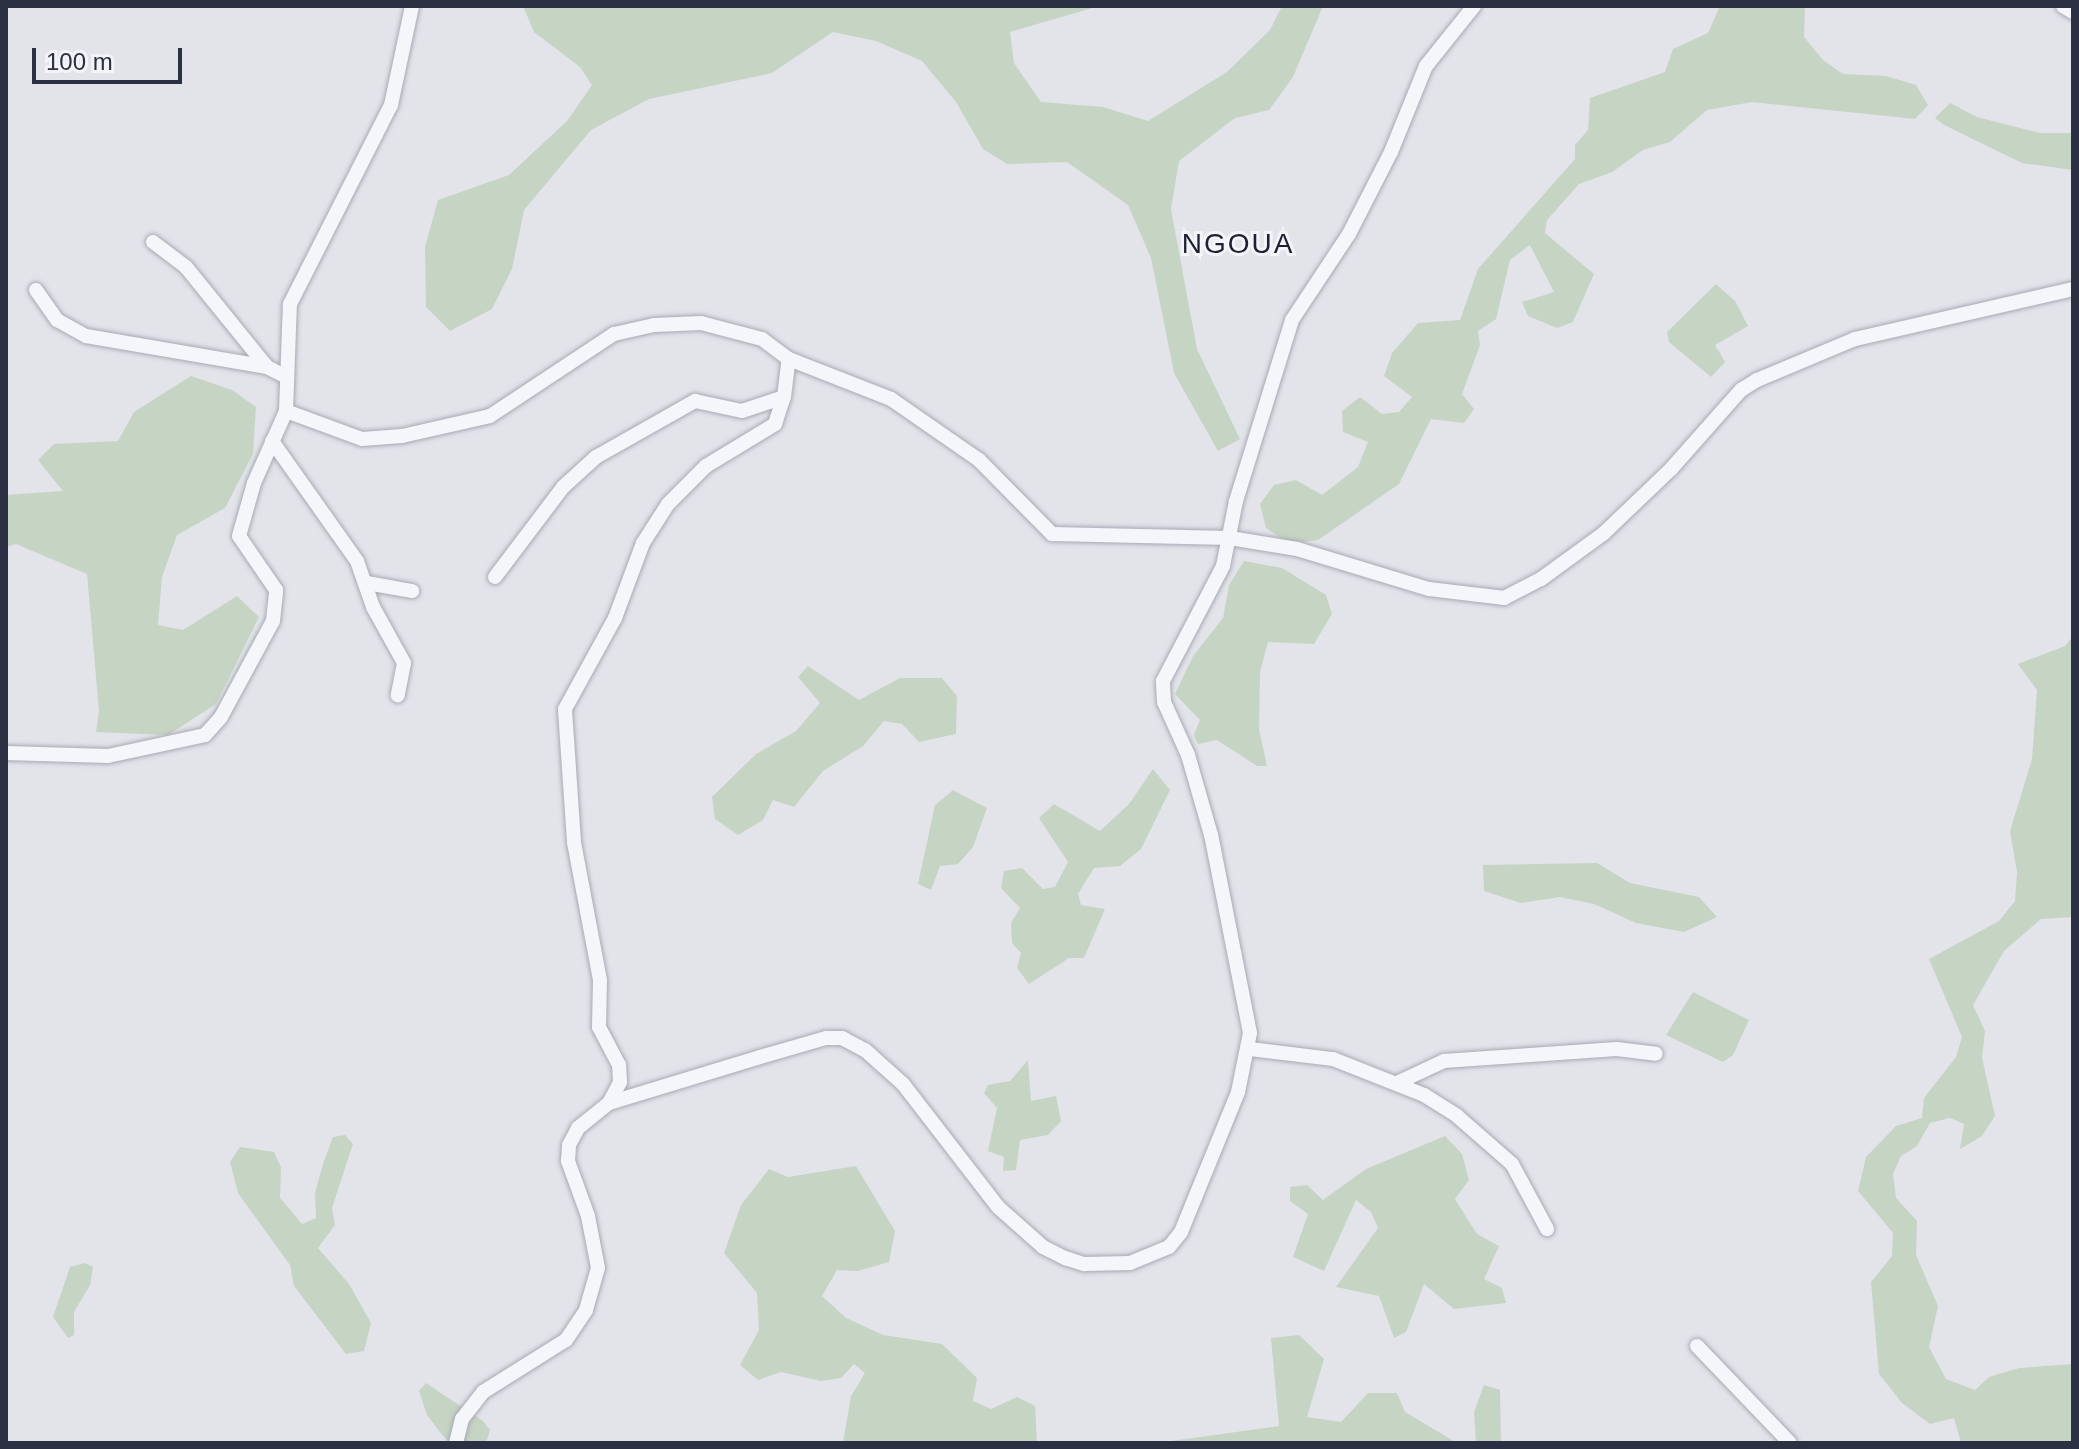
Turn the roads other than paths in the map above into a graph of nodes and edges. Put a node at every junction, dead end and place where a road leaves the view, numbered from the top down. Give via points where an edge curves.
1 (412, 6) edge
2 (1474, 6) edge
3 (2063, 6) edge
4 (2073, 12) edge
5 (153, 242) dead end
6 (2073, 289) edge
7 (36, 290) dead end
8 (789, 359) junction
9 (267, 367) junction
10 (287, 377) junction
11 (784, 397) junction
12 (286, 411) junction
13 (272, 441) junction
14 (1230, 538) junction
15 (495, 577) dead end
16 (367, 583) junction
17 (412, 591) dead end
18 (398, 695) dead end
19 (6, 753) edge
20 (1250, 1049) junction
21 (1656, 1054) dead end
22 (1399, 1082) junction
23 (609, 1103) junction
24 (1547, 1229) dead end
25 (1697, 1346) dead end
26 (456, 1443) edge
27 (1790, 1443) edge

1 - 10 street via 391,105 290,304
2 - 14 street via 1426,66 1391,152 1349,234 1292,320 1236,501
3 - 4 street
5 - 9 street via 186,267
6 - 14 street via 1855,339 1757,380 1741,390 1671,469 1604,533 1541,579 1504,598 1429,589 1297,549
7 - 9 street via 57,320 86,336
8 - 11 street
8 - 12 street via 745,333 674,322 599,341 505,408 456,424 362,439
8 - 14 street via 850,380 932,425 979,460 1052,534
9 - 10 street
10 - 12 street
11 - 15 street via 742,411 695,401 596,457 563,487
11 - 23 street via 775,424 706,466 662,512 643,543 615,618 565,709 574,842 600,980 599,1027 619,1065 620,1082
12 - 13 street
13 - 16 street via 333,523
13 - 19 street via 239,536 276,590 277,610 213,727 190,741 137,753 74,758
14 - 20 street via 1223,566 1162,692 1211,835 1248,1010
16 - 17 street
16 - 18 street via 373,607 404,663
20 - 22 street via 1307,1053
20 - 23 street via 1181,1232 1151,1257 1109,1265 1065,1258 1022,1231 903,1084 865,1050 842,1038 826,1038
21 - 22 street via 1617,1049 1444,1061
22 - 24 street via 1457,1116 1496,1148 1512,1164
23 - 26 street via 578,1128 569,1145 568,1161 588,1216 598,1268 586,1310 566,1340 483,1392 462,1419
25 - 27 street

